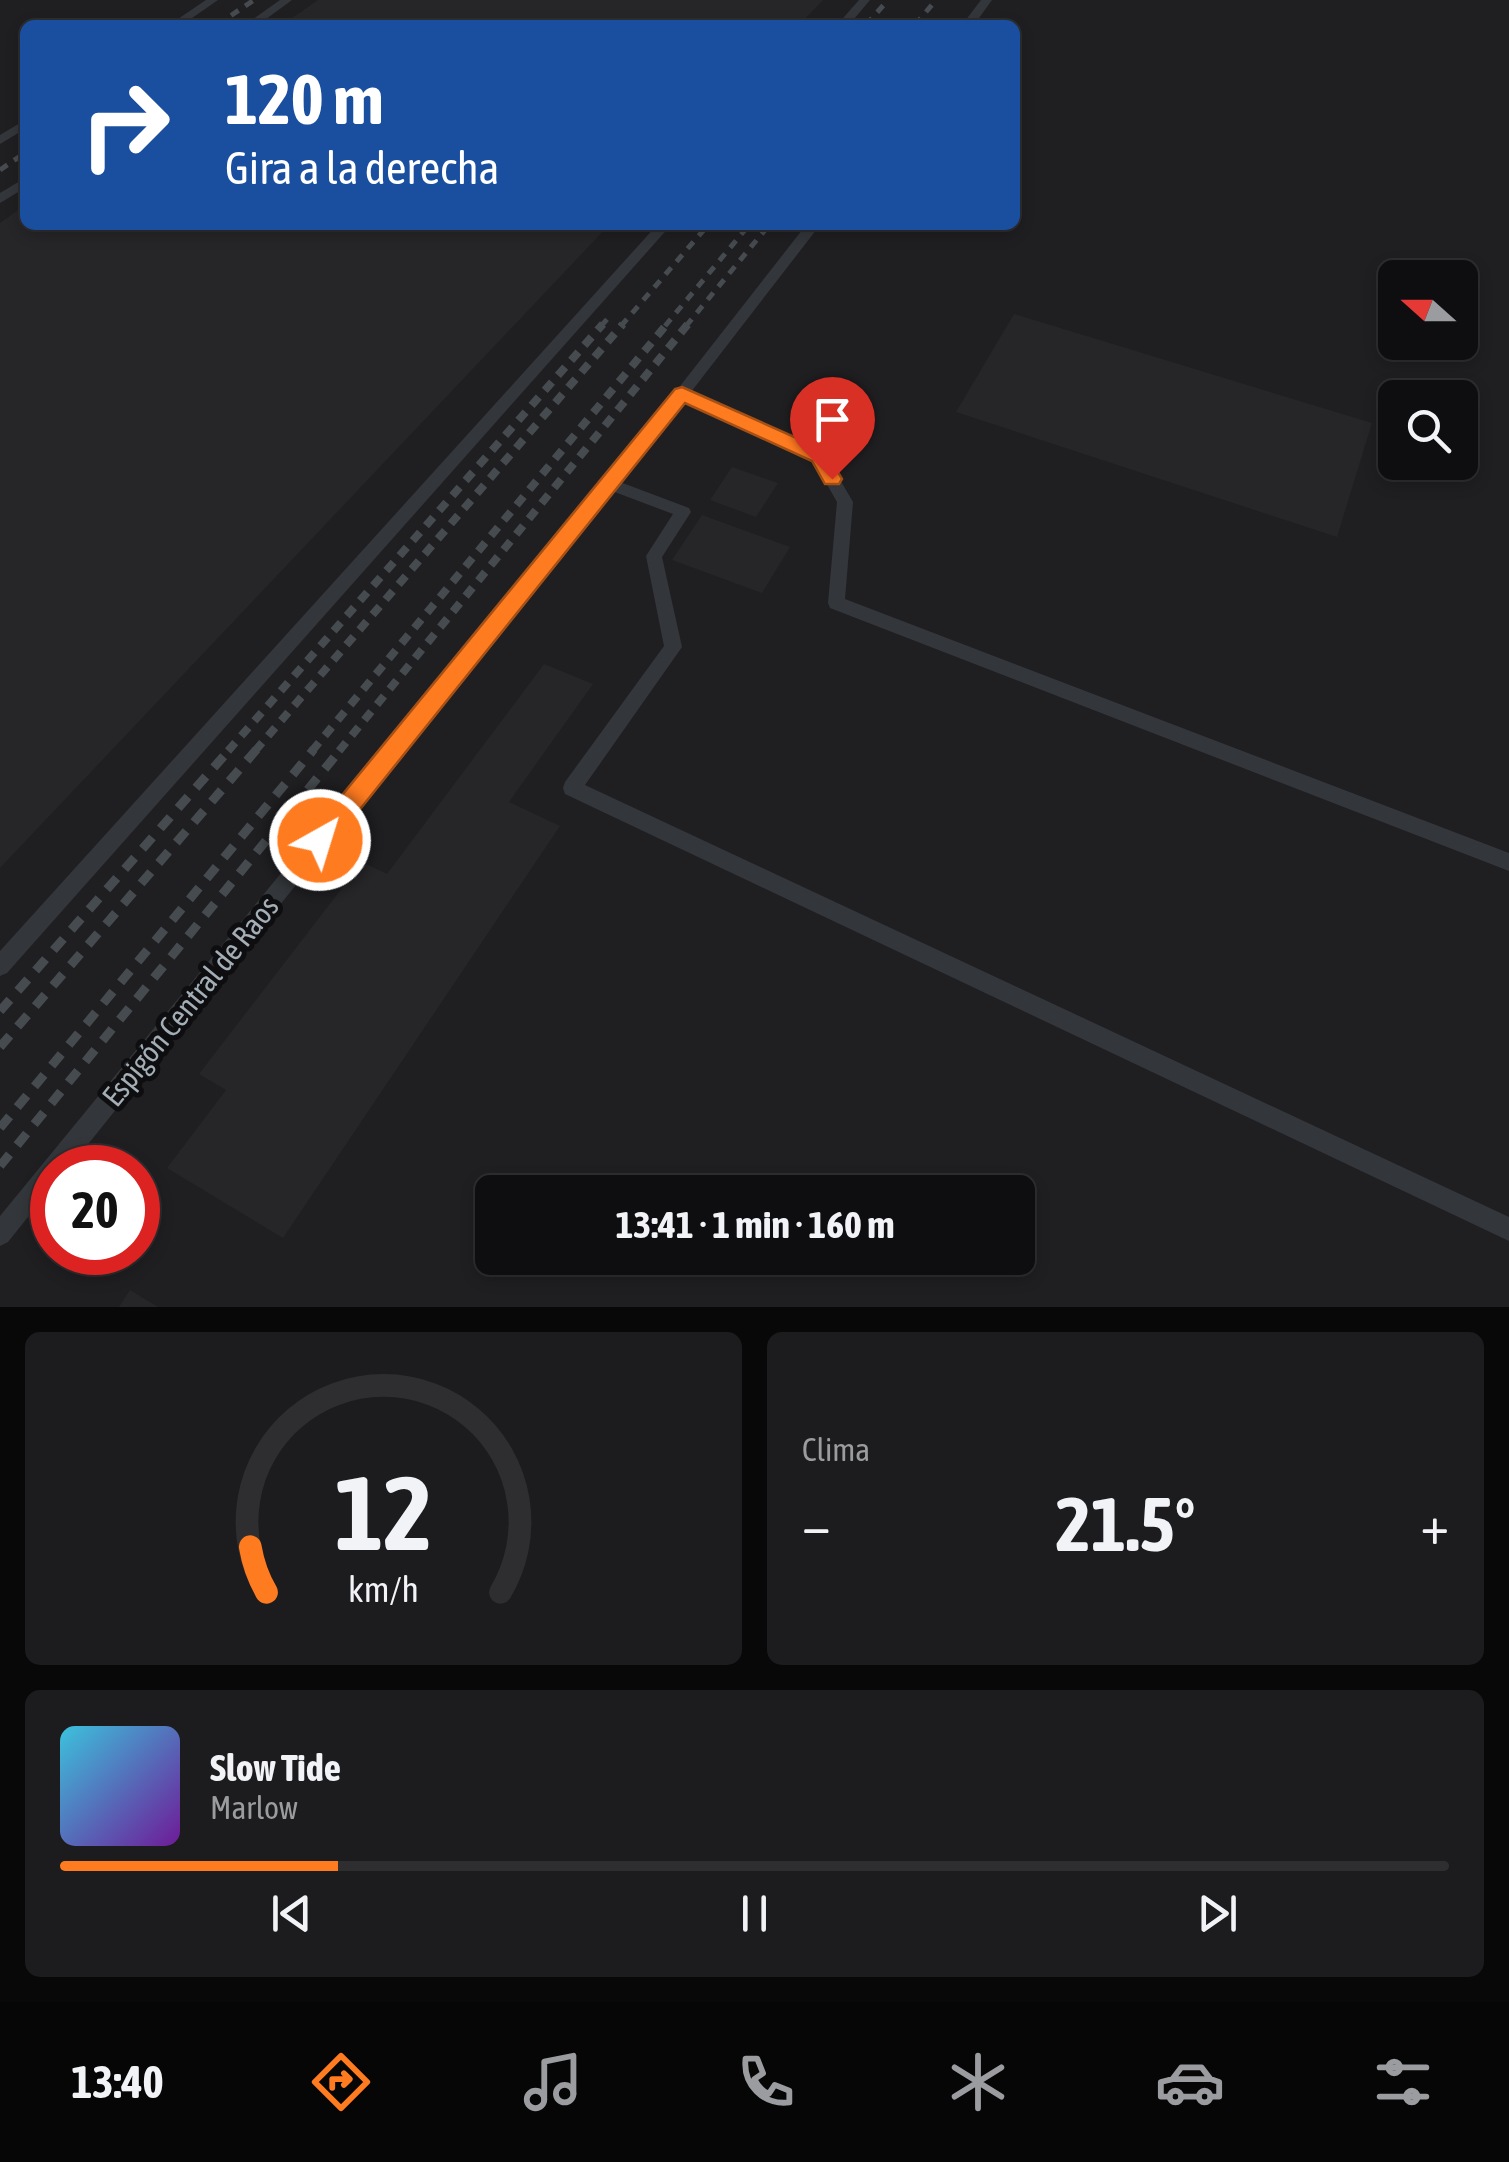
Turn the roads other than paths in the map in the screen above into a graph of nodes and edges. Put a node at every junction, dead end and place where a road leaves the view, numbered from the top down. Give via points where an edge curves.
1 (212, 0) edge
2 (287, 0) edge
3 (866, 0) edge
4 (987, 0) edge
5 (182, 20) edge
6 (258, 20) edge
7 (848, 20) edge
8 (972, 20) edge
9 (660, 230) edge
10 (809, 230) edge
11 (682, 394) junction
12 (609, 484) junction
13 (1509, 862) edge
14 (0, 966) edge
15 (72, 1145) edge
16 (30, 1197) edge
17 (1509, 1229) edge
18 (0, 1234) edge

1 - 5 lane
2 - 6 lane
3 - 7 lane
4 - 8 lane
9 - 14 lane
10 - 11 lane, Espigón Central de Raos
11 - 12 lane, Espigón Central de Raos
11 - 13 lane via 819,456 844,502 836,603
12 - 15 lane, Espigón Central de Raos
12 - 17 lane via 683,512 654,556 673,647 572,788
16 - 18 lane, Espigón Central de Raos

